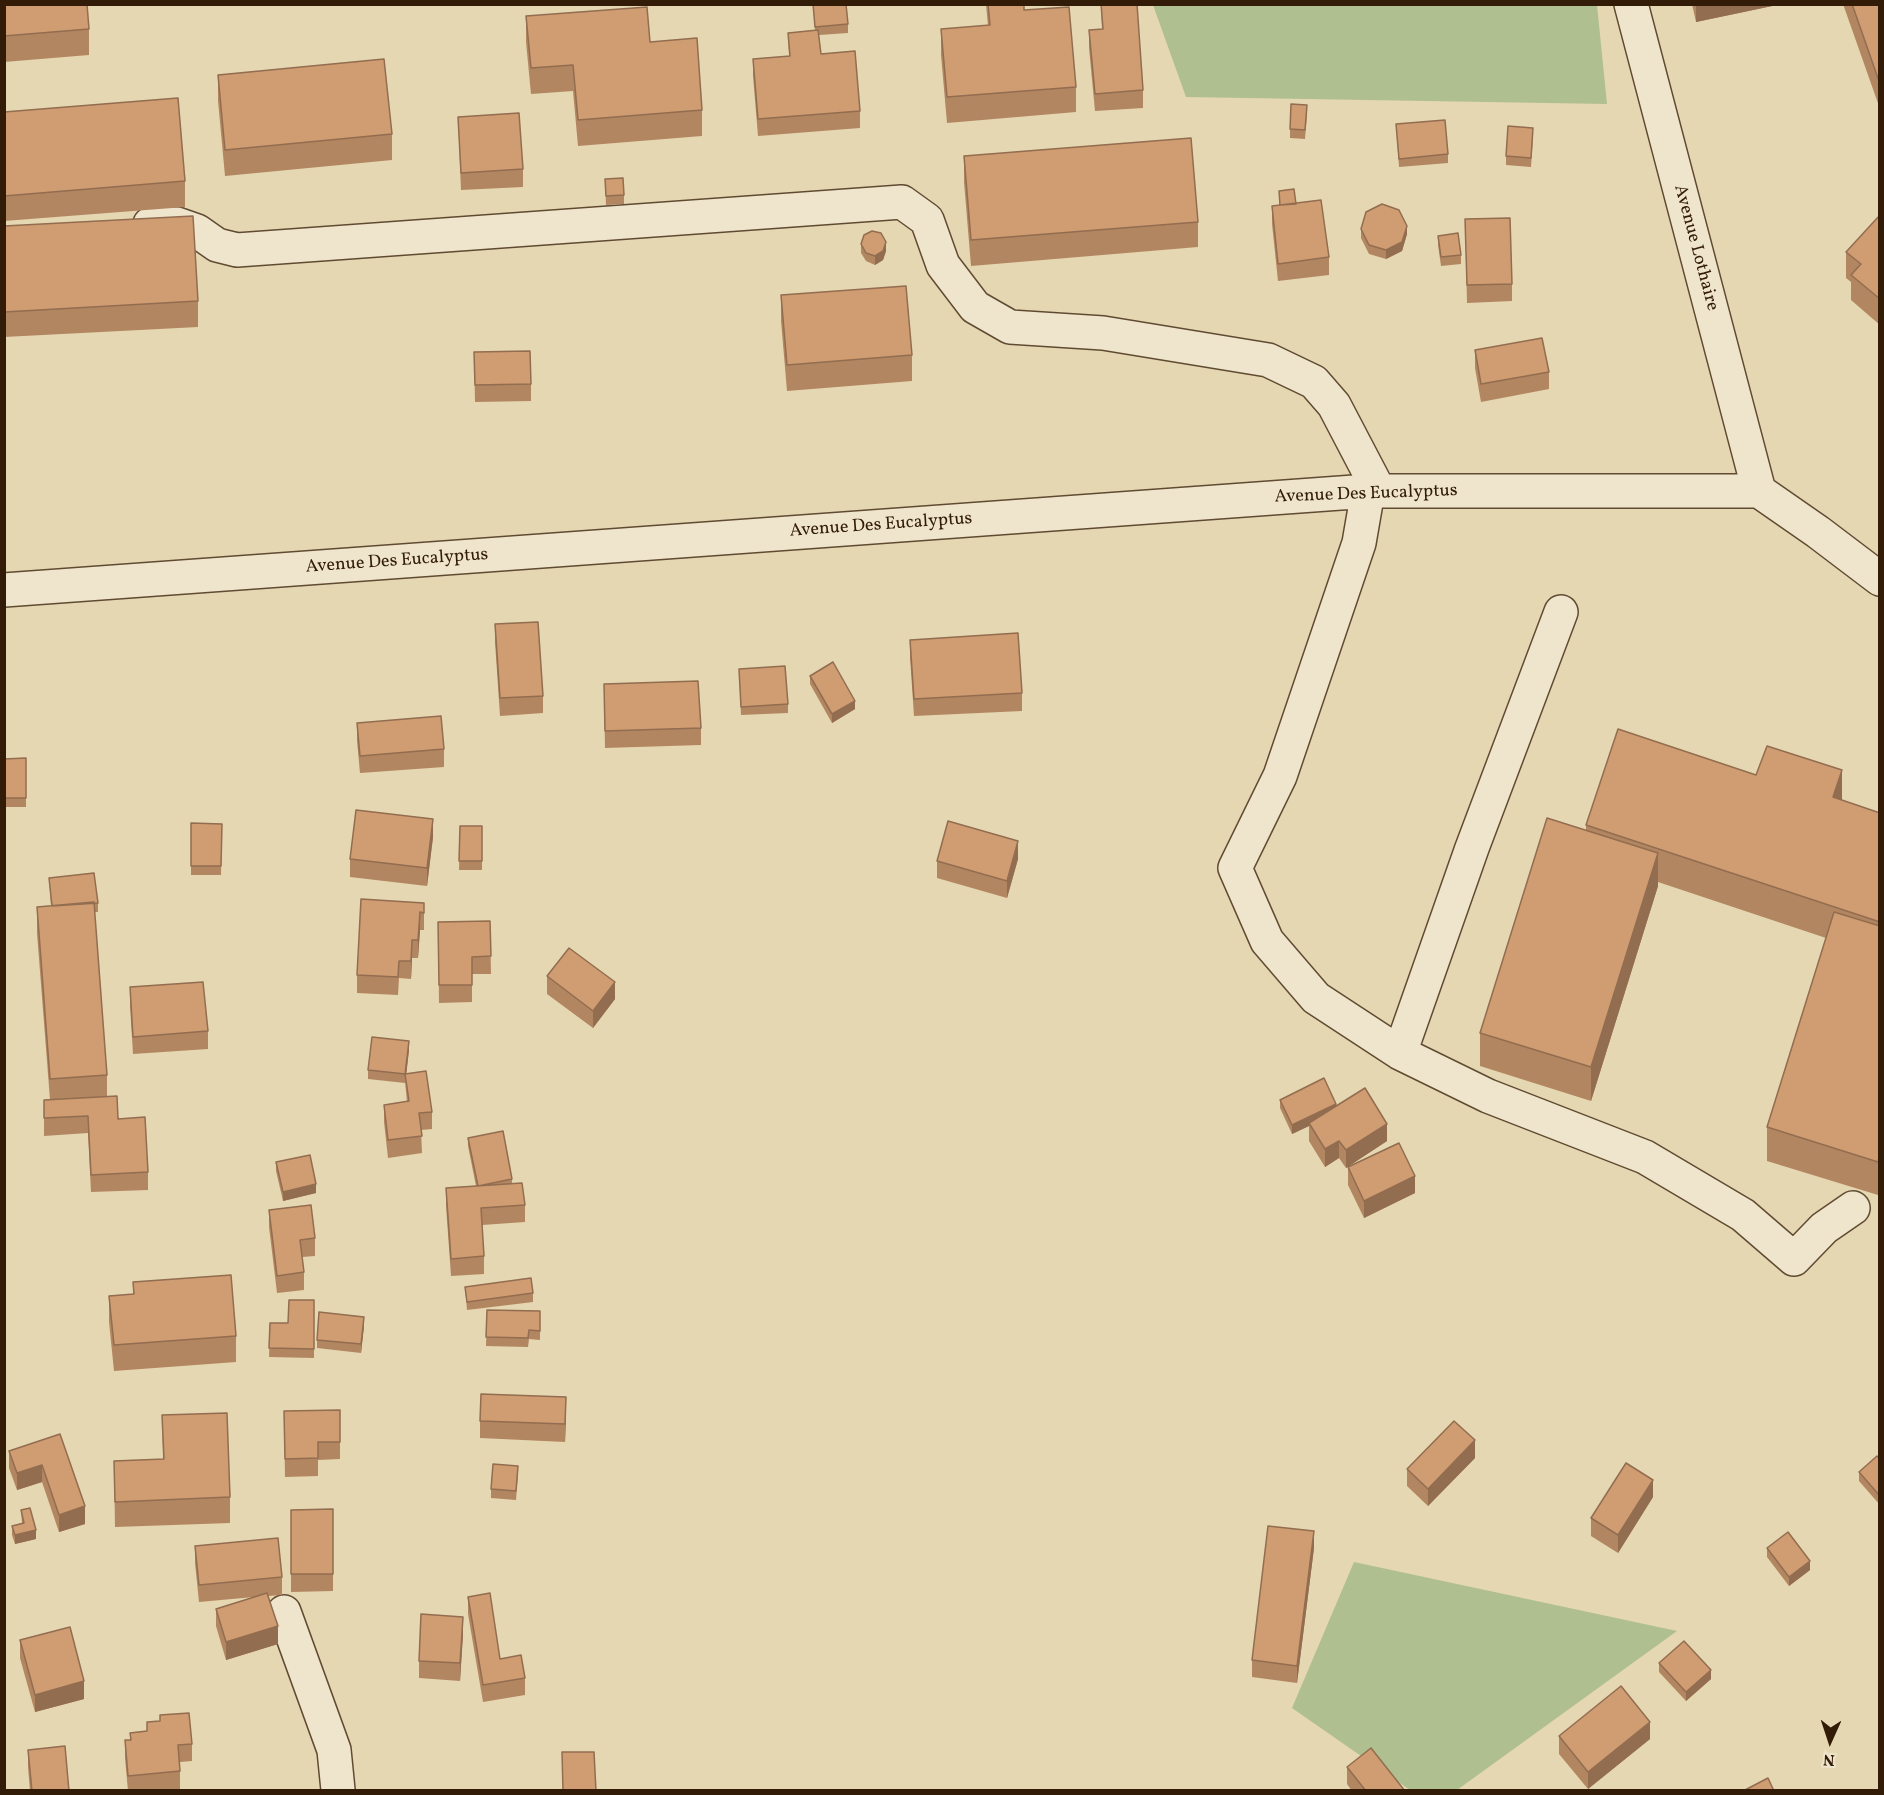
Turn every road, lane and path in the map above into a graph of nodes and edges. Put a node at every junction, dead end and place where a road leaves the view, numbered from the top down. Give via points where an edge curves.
1 (1631, 4) edge
2 (118, 226) edge
3 (1373, 491) junction
4 (1760, 491) junction
5 (1880, 579) edge
6 (4, 590) edge
7 (1561, 612) dead end
8 (1400, 1053) junction
9 (1853, 1208) dead end
10 (284, 1612) dead end
11 (338, 1791) edge

1 - 4 street, Avenue Lothaire
2 - 3 street via 177,224 197,231 217,245 237,250 902,202 927,220 943,265 975,307 1010,327 1103,333 1268,360 1314,382 1334,405
3 - 4 street, Avenue Des Eucalyptus
3 - 6 street, Avenue Des Eucalyptus
3 - 8 street via 1280,776 1235,868 1268,941 1316,998
4 - 5 street
7 - 8 street
8 - 9 street via 1488,1096 1645,1158 1743,1215 1794,1259 1824,1228
10 - 11 street via 334,1750

